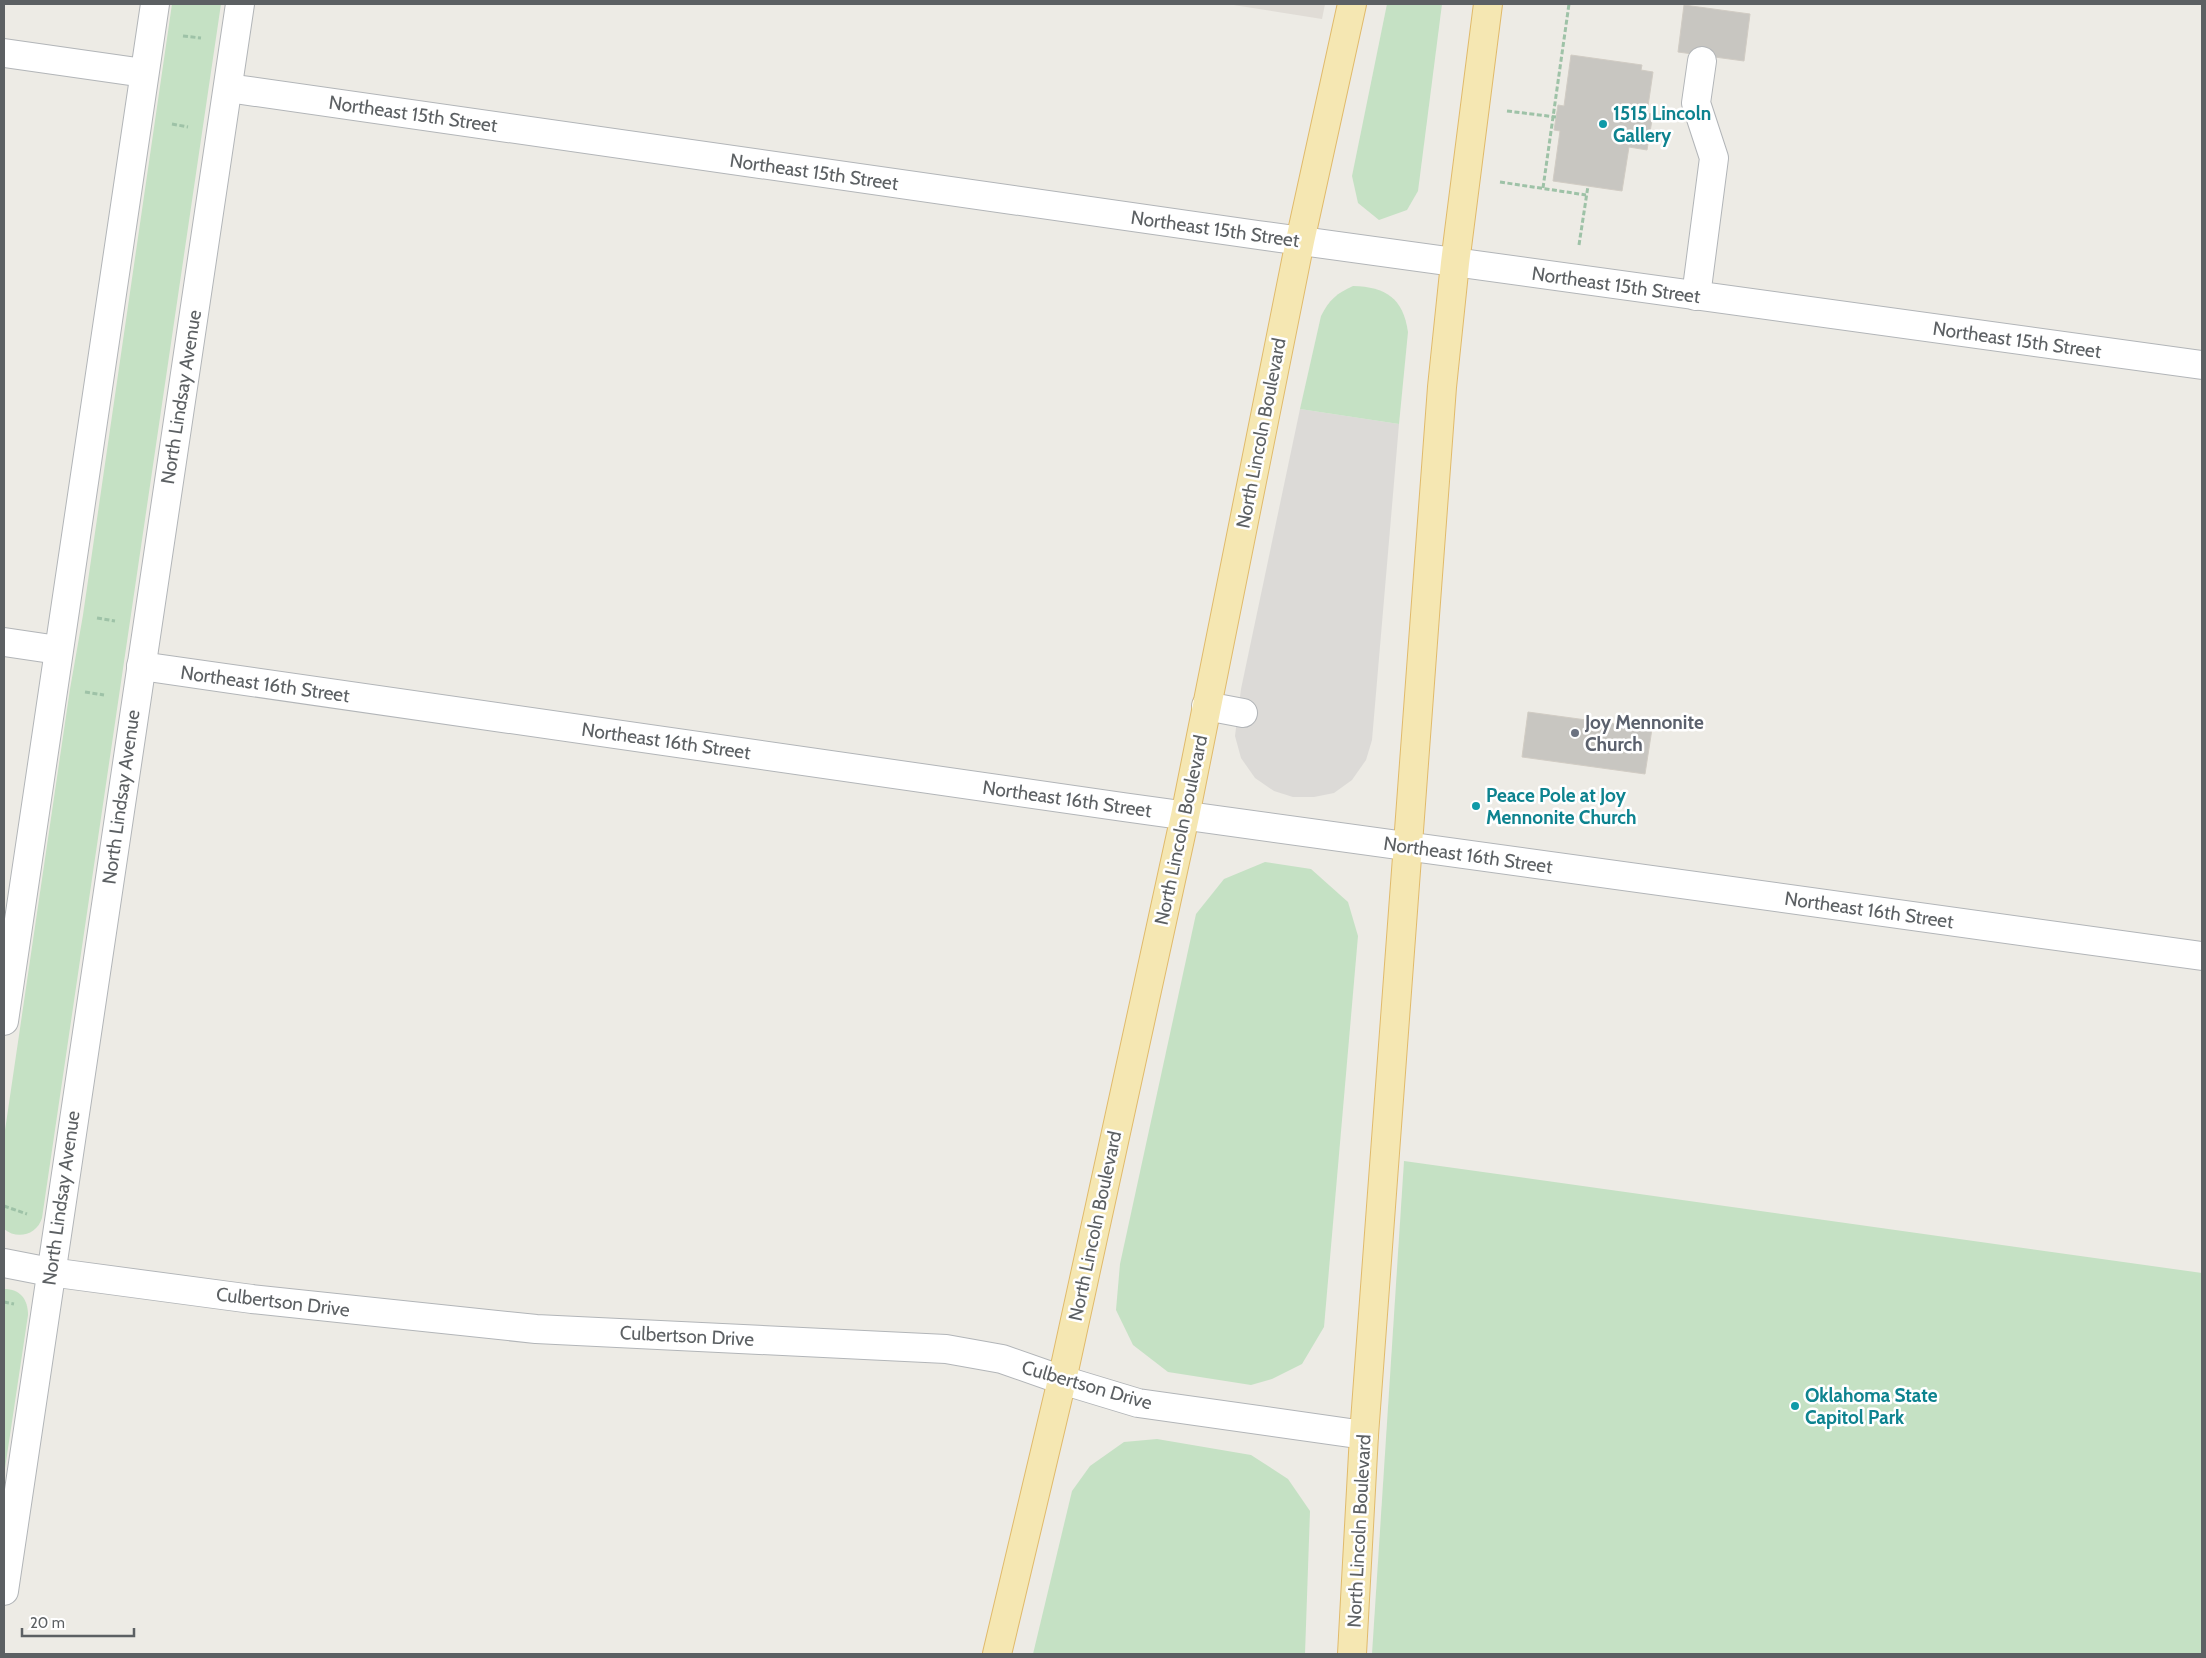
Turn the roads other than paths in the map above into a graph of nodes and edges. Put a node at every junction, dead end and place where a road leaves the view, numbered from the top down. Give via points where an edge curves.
1 (155, 4) edge
2 (240, 4) edge
3 (1352, 4) edge
4 (1488, 4) edge
5 (4, 53) edge
6 (1702, 61) dead end
7 (144, 73) junction
8 (228, 88) junction
9 (1300, 241) junction
10 (1455, 263) junction
11 (1696, 296) junction
12 (2202, 365) edge
13 (4, 642) edge
14 (58, 650) junction
15 (141, 666) junction
16 (1206, 706) junction
17 (1243, 713) dead end
18 (1185, 816) junction
19 (1406, 847) junction
20 (2202, 956) edge
21 (4, 1021) edge
22 (4, 1263) edge
23 (50, 1272) junction
24 (1062, 1380) junction
25 (1364, 1435) junction
26 (4, 1591) edge
27 (997, 1654) edge
28 (1352, 1654) edge

1 - 7 street
2 - 8 street, North Lindsay Avenue
3 - 9 main road, North Lincoln Boulevard
4 - 10 main road, North Lincoln Boulevard
5 - 7 street
6 - 11 street via 1696,103 1714,158
7 - 14 street
8 - 9 street, Northeast 15th Street
8 - 15 street, North Lindsay Avenue
9 - 10 street, Northeast 15th Street
9 - 16 main road, North Lincoln Boulevard
10 - 11 street, Northeast 15th Street
10 - 19 main road, North Lincoln Boulevard via 1442,387
11 - 12 street, Northeast 15th Street
13 - 14 street
14 - 21 street
15 - 18 street, Northeast 16th Street
15 - 23 street, North Lindsay Avenue
16 - 17 street
16 - 18 main road, North Lincoln Boulevard
18 - 19 street, Northeast 16th Street
18 - 24 main road, North Lincoln Boulevard
19 - 20 street, Northeast 16th Street
19 - 25 main road, North Lincoln Boulevard
22 - 23 street, Culbertson Drive
23 - 24 street, Culbertson Drive via 252,1299 536,1329 946,1350 1002,1359
23 - 26 street, North Lindsay Avenue
24 - 25 street, Culbertson Drive via 1138,1403
24 - 27 main road, North Lincoln Boulevard
25 - 28 main road, North Lincoln Boulevard

